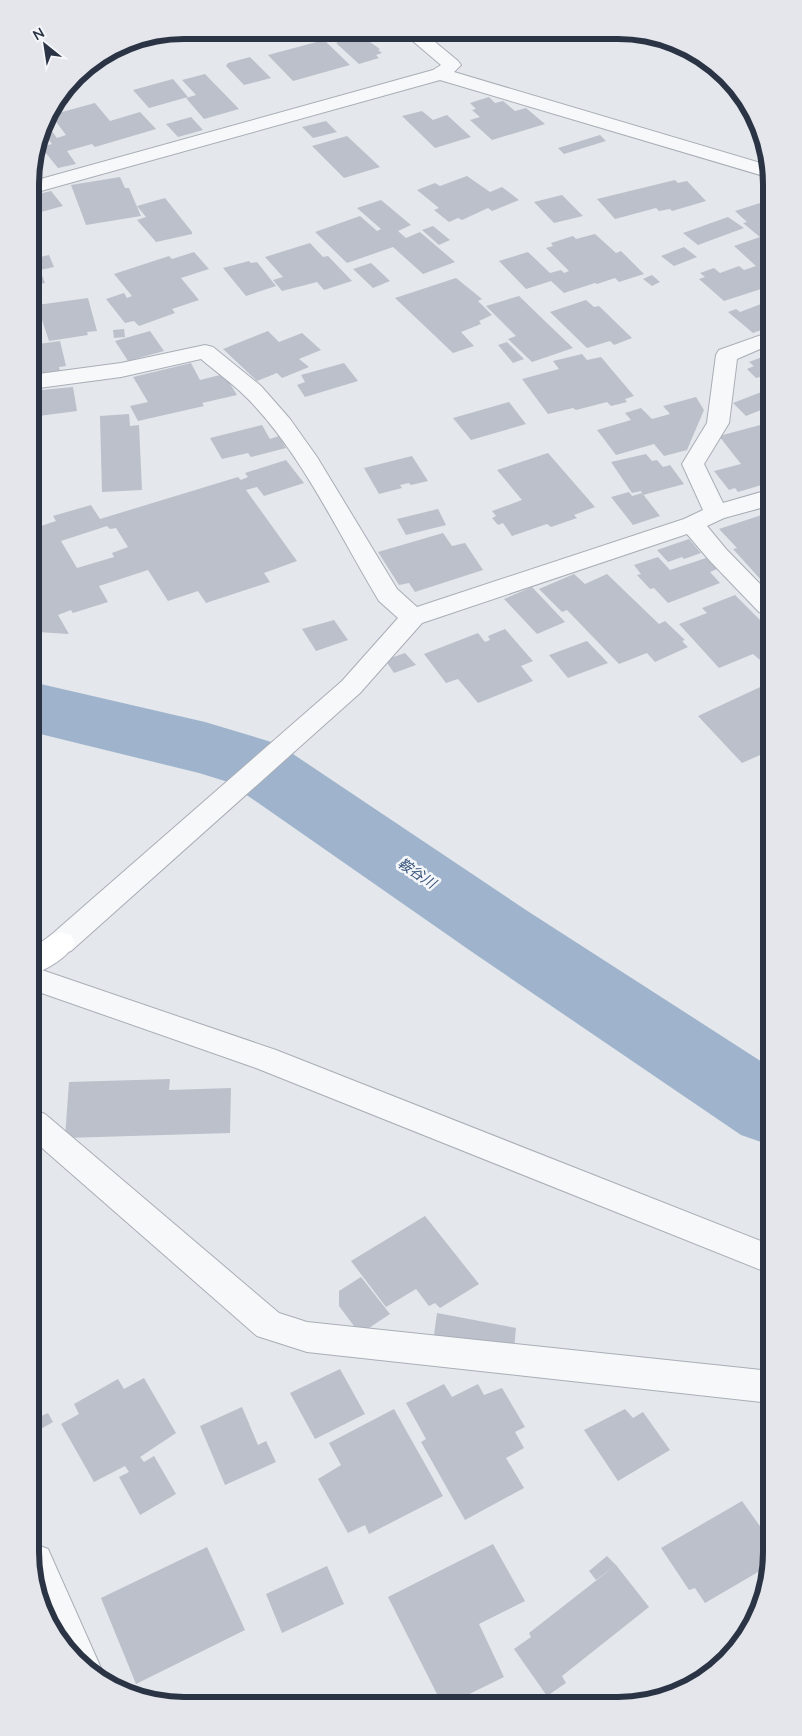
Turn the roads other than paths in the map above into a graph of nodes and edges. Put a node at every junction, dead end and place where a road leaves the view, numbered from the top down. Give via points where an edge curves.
1 (420, 39) edge
2 (440, 74) junction
3 (762, 170) edge
4 (39, 185) edge
5 (763, 341) edge
6 (39, 381) edge
7 (763, 499) edge
8 (716, 513) junction
9 (692, 524) junction
10 (763, 601) edge
11 (413, 617) junction
12 (61, 943) joint
13 (39, 959) edge
14 (39, 980) edge
15 (39, 1127) edge
16 (763, 1257) edge
17 (763, 1386) edge
18 (40, 1573) edge
19 (73, 1646) edge

1 - 2 street via 452,65
2 - 3 street
2 - 4 street
5 - 8 street via 728,354 718,423 694,464
6 - 11 street via 121,370 205,352 253,391 282,424 306,457 388,595
7 - 8 street
8 - 9 street
9 - 10 street
9 - 11 street
11 - 12 street via 351,688
12 - 13 street
14 - 16 street via 266,1059
15 - 17 street via 269,1325 307,1337
18 - 19 street

